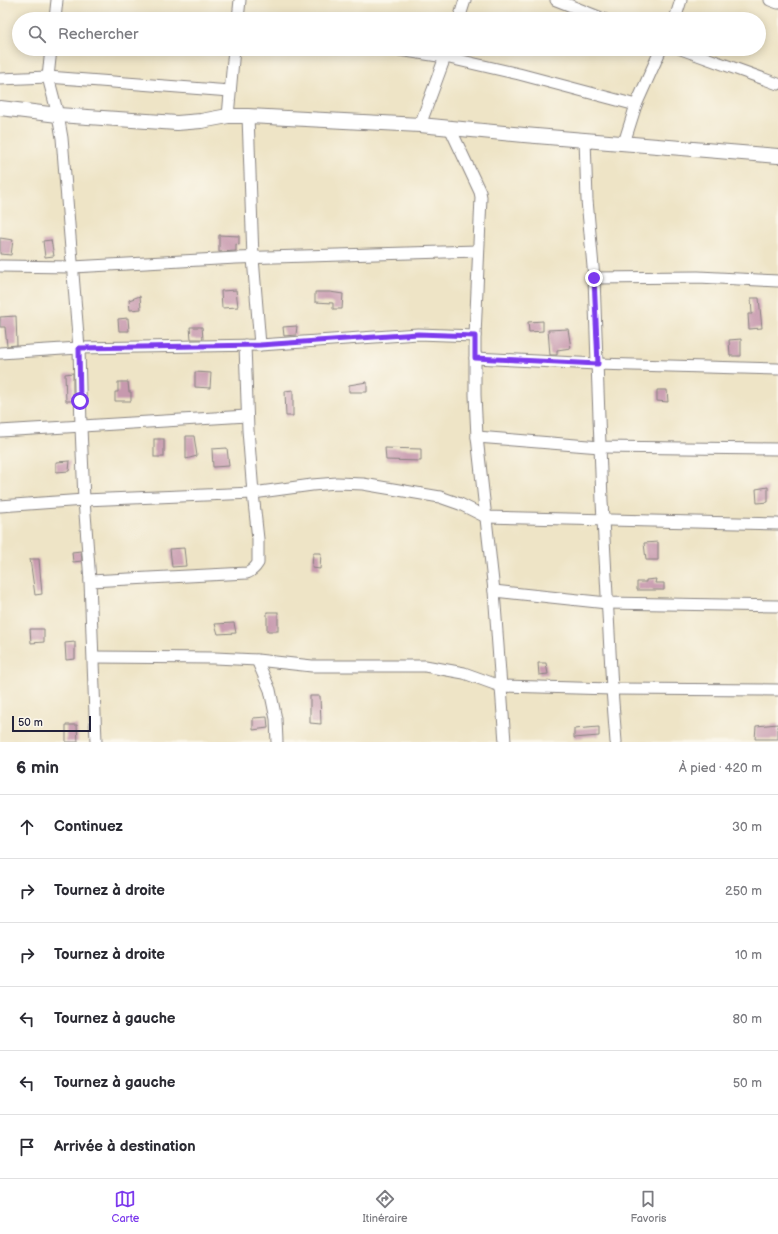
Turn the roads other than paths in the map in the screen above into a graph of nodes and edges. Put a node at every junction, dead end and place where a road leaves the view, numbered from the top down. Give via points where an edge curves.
1 (57, 0) edge
2 (240, 0) edge
3 (465, 0) edge
4 (556, 0) edge
5 (681, 0) edge
6 (770, 0) edge
7 (778, 3) edge
8 (56, 12) edge
9 (239, 12) edge
10 (461, 12) edge
11 (586, 12) edge
12 (677, 12) edge
13 (51, 56) edge
14 (233, 56) edge
15 (446, 56) edge
16 (457, 56) edge
17 (658, 56) edge
18 (700, 56) edge
19 (48, 77) junction
20 (0, 79) edge
21 (778, 84) edge
22 (230, 91) junction
23 (636, 105) junction
24 (0, 108) edge
25 (58, 115) junction
26 (228, 116) junction
27 (248, 116) junction
28 (420, 125) junction
29 (450, 128) junction
30 (585, 139) junction
31 (624, 143) junction
32 (778, 156) edge
33 (478, 251) junction
34 (253, 258) junction
35 (0, 266) edge
36 (74, 267) junction
37 (594, 278) junction
38 (778, 281) edge
39 (475, 336) junction
40 (245, 345) junction
41 (260, 345) junction
42 (79, 348) junction
43 (0, 353) edge
44 (475, 358) junction
45 (598, 364) junction
46 (778, 369) edge
47 (247, 416) junction
48 (81, 427) junction
49 (0, 431) edge
50 (477, 437) junction
51 (600, 447) junction
52 (778, 449) edge
53 (252, 493) junction
54 (84, 500) junction
55 (0, 506) edge
56 (486, 517) junction
57 (603, 520) junction
58 (778, 524) edge
59 (90, 581) junction
60 (494, 591) junction
61 (607, 603) junction
62 (778, 606) edge
63 (94, 657) junction
64 (257, 660) junction
65 (500, 686) junction
66 (612, 689) junction
67 (778, 690) edge
68 (96, 742) edge
69 (278, 742) edge
70 (505, 742) edge
71 (616, 742) edge

1 - 8 street
2 - 9 street
3 - 10 street
4 - 11 street
5 - 12 street
6 - 7 street
13 - 19 street
14 - 22 street
15 - 28 street
16 - 23 street
17 - 23 street
18 - 21 street
19 - 20 street
19 - 22 street
19 - 25 street
22 - 26 street
23 - 31 street
24 - 25 street
25 - 26 street via 177,123
25 - 36 street
26 - 27 street
27 - 28 street
27 - 34 street
28 - 29 street
29 - 30 street
29 - 33 street via 480,194
30 - 31 street
30 - 37 street
31 - 32 street
33 - 34 street
33 - 39 street
34 - 36 street
34 - 41 street
35 - 36 street
36 - 42 street
37 - 38 street via 698,277
37 - 45 street
39 - 41 street via 418,334
39 - 44 street
40 - 41 street
40 - 42 street
40 - 47 street
42 - 43 street
42 - 48 street
44 - 45 street
44 - 50 street
45 - 46 street
45 - 51 street
47 - 48 street
47 - 53 street
48 - 49 street
48 - 54 street
50 - 51 street
50 - 56 street
51 - 52 street
51 - 57 street
53 - 54 street
53 - 56 street via 312,485 363,484 440,497
53 - 59 street via 258,538 258,563 252,571
54 - 55 street
54 - 59 street
56 - 57 street
56 - 60 street
57 - 58 street
57 - 61 street
59 - 63 street
60 - 61 street
60 - 65 street
61 - 62 street
61 - 66 street
63 - 64 street
63 - 68 street
64 - 65 street via 312,666 425,666 464,673
64 - 69 street via 270,690
65 - 66 street
65 - 70 street
66 - 67 street
66 - 71 street

